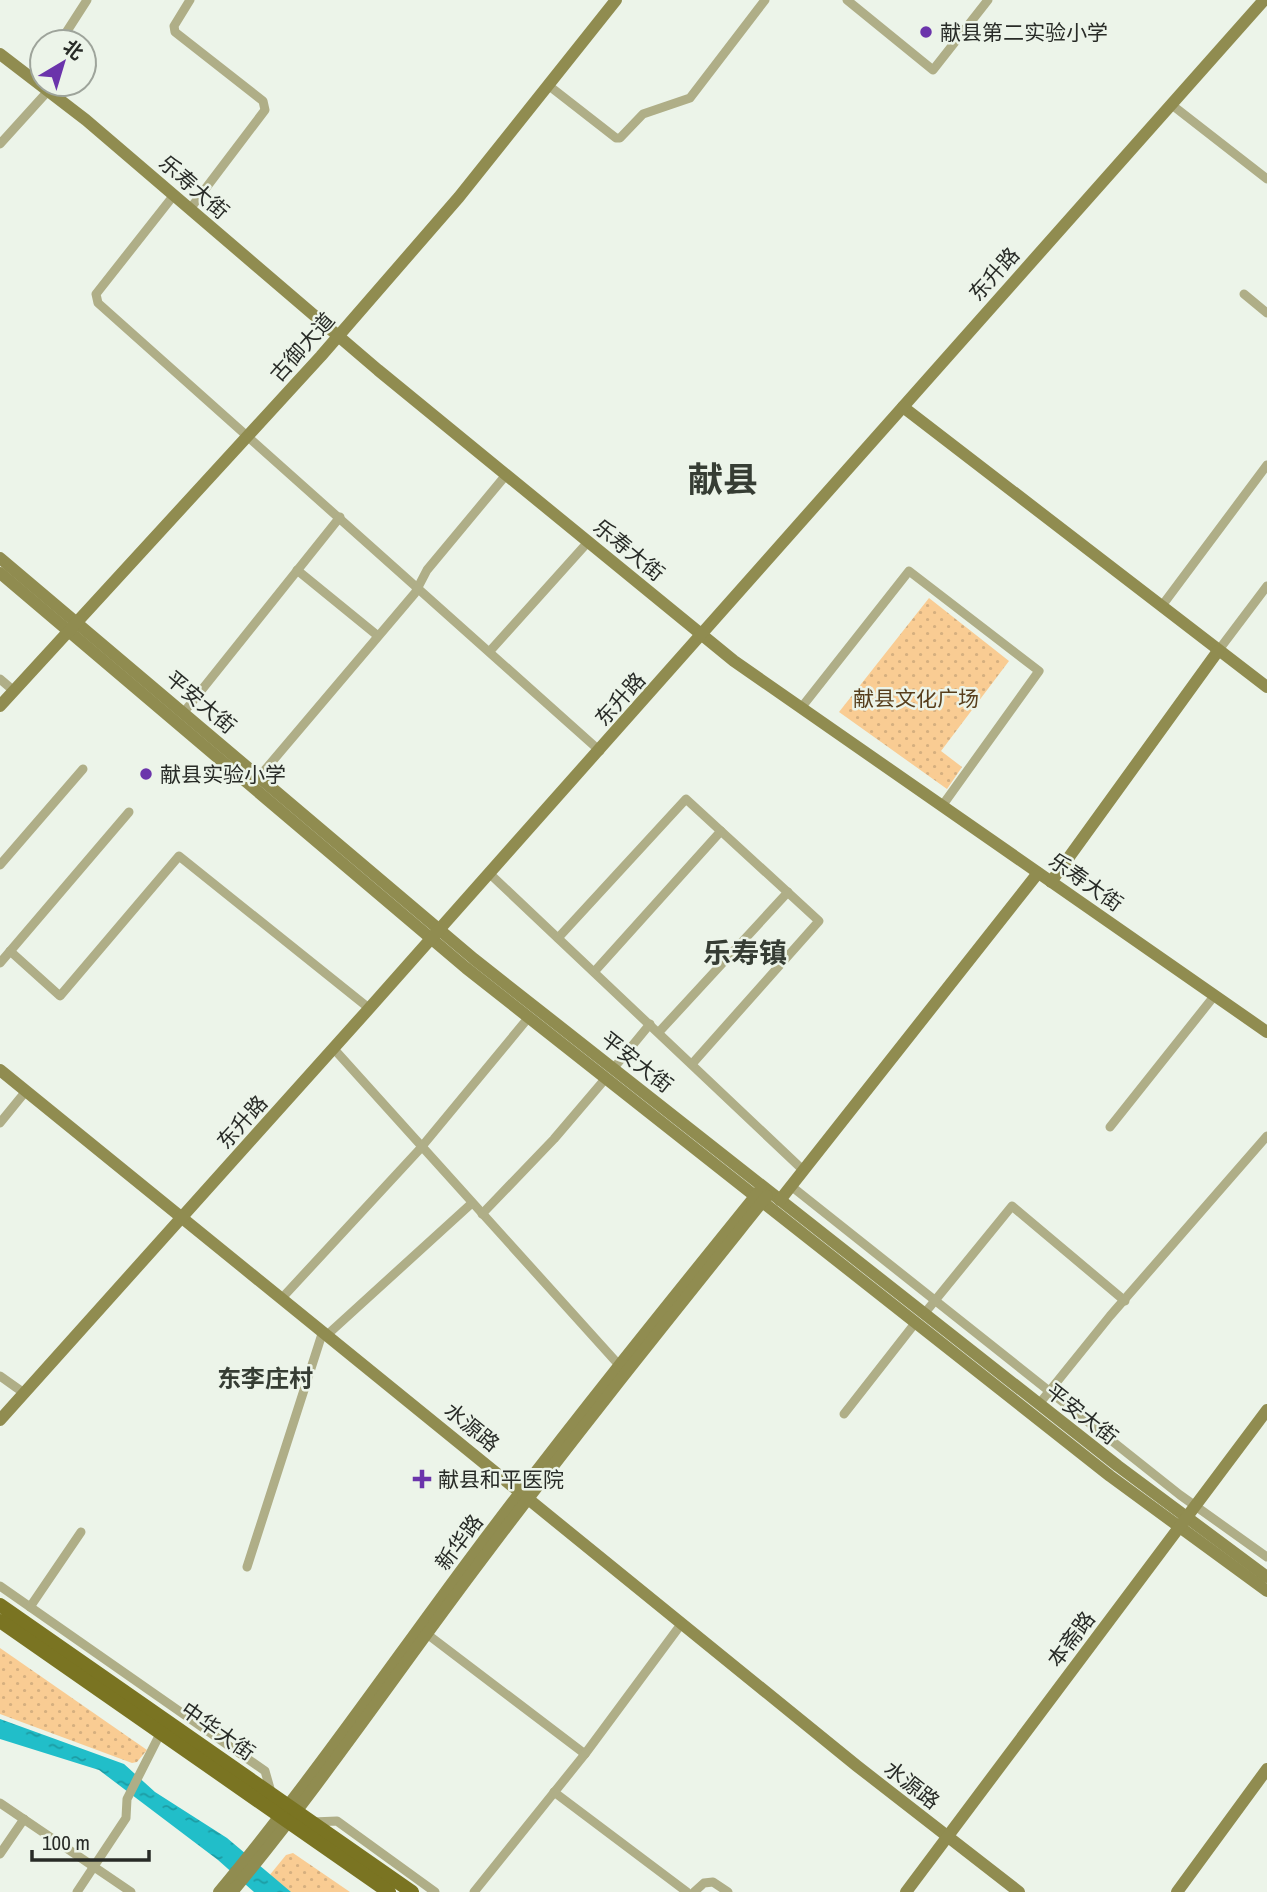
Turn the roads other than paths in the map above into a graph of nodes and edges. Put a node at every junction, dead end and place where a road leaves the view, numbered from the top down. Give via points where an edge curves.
1 (87, 0) edge
2 (190, 0) edge
3 (616, 0) edge
4 (765, 0) edge
5 (847, 0) edge
6 (988, 0) edge
7 (1264, 0) edge
8 (69, 28) edge
9 (0, 54) edge
10 (28, 75) edge
11 (548, 85) junction
12 (42, 98) edge
13 (56, 98) edge
14 (1172, 105) junction
15 (0, 144) edge
16 (1267, 178) edge
17 (174, 195) junction
18 (190, 209) junction
19 (1244, 294) dead end
20 (1267, 313) edge
21 (338, 336) junction
22 (903, 407) junction
23 (246, 437) junction
24 (1267, 465) edge
25 (506, 475) junction
26 (340, 517) junction
27 (588, 542) junction
28 (0, 558) edge
29 (297, 570) junction
30 (0, 573) edge
31 (418, 586) junction
32 (1267, 586) edge
33 (1161, 607) junction
34 (72, 627) junction
35 (378, 636) junction
36 (703, 636) junction
37 (490, 651) junction
38 (1219, 651) junction
39 (0, 679) edge
40 (1267, 687) edge
41 (14, 691) junction
42 (0, 706) edge
43 (801, 708) junction
44 (184, 712) junction
45 (600, 751) junction
46 (83, 769) dead end
47 (259, 777) junction
48 (942, 806) junction
49 (129, 812) dead end
50 (721, 831) junction
51 (0, 865) edge
52 (1038, 873) junction
53 (490, 874) junction
54 (1051, 882) junction
55 (788, 892) junction
56 (436, 935) junction
57 (558, 938) junction
58 (10, 951) junction
59 (0, 963) edge
60 (594, 972) junction
61 (1215, 995) junction
62 (370, 1009) junction
63 (529, 1017) junction
64 (650, 1024) junction
65 (659, 1032) junction
66 (1267, 1032) edge
67 (334, 1049) junction
68 (692, 1064) junction
69 (0, 1070) edge
70 (610, 1073) junction
71 (26, 1091) junction
72 (0, 1123) edge
73 (1110, 1127) dead end
74 (1267, 1136) edge
75 (421, 1146) junction
76 (803, 1170) junction
77 (791, 1186) junction
78 (766, 1195) junction
79 (472, 1203) junction
80 (482, 1214) junction
81 (183, 1217) junction
82 (282, 1298) junction
83 (935, 1300) junction
84 (1125, 1301) junction
85 (920, 1318) junction
86 (325, 1333) junction
87 (619, 1365) junction
88 (0, 1376) edge
89 (1049, 1391) junction
90 (24, 1394) junction
91 (1039, 1404) junction
92 (1267, 1410) edge
93 (844, 1414) dead end
94 (0, 1420) edge
95 (525, 1495) junction
96 (1195, 1506) junction
97 (1183, 1522) junction
98 (81, 1532) dead end
99 (1267, 1557) edge
100 (247, 1567) dead end
101 (1267, 1577) edge
102 (0, 1586) edge
103 (1267, 1591) edge
104 (0, 1605) edge
105 (30, 1607) junction
106 (0, 1620) edge
107 (682, 1623) junction
108 (427, 1634) junction
109 (161, 1732) junction
110 (585, 1754) junction
111 (1267, 1769) edge
112 (554, 1792) junction
113 (271, 1794) junction
114 (0, 1803) edge
115 (289, 1814) junction
116 (24, 1819) junction
117 (311, 1822) junction
118 (947, 1838) junction
119 (0, 1854) edge
120 (94, 1867) junction
121 (77, 1892) edge
122 (131, 1892) edge
123 (219, 1892) edge
124 (232, 1892) edge
125 (389, 1892) edge
126 (412, 1892) edge
127 (435, 1892) edge
128 (474, 1892) edge
129 (687, 1892) edge
130 (694, 1892) edge
131 (728, 1892) edge
132 (906, 1892) edge
133 (1019, 1892) edge
134 (1177, 1892) edge

1 - 8 street
2 - 18 street via 174,26 175,33 263,102 265,110
3 - 11 main road, 古御大道
4 - 11 street via 690,98 643,114 620,138
5 - 6 street via 933,70
7 - 14 main road, 东升路
9 - 10 main road, 乐寿大街
11 - 21 main road, 古御大道 via 459,197
12 - 15 street
13 - 17 main road, 乐寿大街
14 - 16 street
14 - 22 main road, 东升路
17 - 18 main road, 乐寿大街
17 - 23 street via 95,298
18 - 21 main road, 乐寿大街
19 - 20 street
21 - 23 main road, 古御大道
21 - 25 main road, 乐寿大街
22 - 33 main road
22 - 36 main road, 东升路
23 - 26 street
23 - 34 main road, 古御大道
24 - 33 street
25 - 27 main road, 乐寿大街
25 - 31 street
26 - 29 street
26 - 31 street
27 - 36 main road, 乐寿大街
27 - 37 street
28 - 34 main road, 平安大街
29 - 35 street
29 - 44 street
30 - 34 main road, 平安大街
31 - 35 street
31 - 37 street
32 - 38 street
33 - 38 main road
34 - 41 main road, 古御大道
34 - 44 main road, 平安大街
34 - 56 main road, 平安大街
35 - 47 street
36 - 43 main road, 乐寿大街
36 - 45 main road, 东升路
37 - 45 street
38 - 40 main road
38 - 54 main road
39 - 41 street
41 - 42 main road, 古御大道
43 - 48 main road, 乐寿大街
43 - 48 street via 909,571 1040,671
44 - 47 main road, 平安大街
45 - 53 main road, 东升路
46 - 51 street
47 - 56 main road, 平安大街
48 - 52 main road, 乐寿大街
49 - 58 street
50 - 55 street
50 - 57 street via 686,799
50 - 60 street
52 - 54 main road, 乐寿大街
52 - 76 main road
53 - 56 main road, 东升路
53 - 57 street
54 - 61 main road, 乐寿大街
55 - 65 street
55 - 68 street via 819,921
56 - 62 main road, 东升路
56 - 63 main road, 平安大街
56 - 70 main road, 平安大街
57 - 60 street
58 - 59 street
58 - 62 street via 60,996 179,856
60 - 64 street
61 - 66 main road, 乐寿大街
61 - 73 street
62 - 67 main road, 东升路
63 - 70 main road, 平安大街
63 - 75 street
64 - 65 street
64 - 70 street
65 - 68 street
67 - 75 street
67 - 81 main road, 东升路
68 - 76 street
69 - 71 main road, 水源路
70 - 78 main road, 平安大街
70 - 80 street
71 - 72 street
71 - 81 main road, 水源路
74 - 84 street
75 - 79 street
75 - 82 street
76 - 77 main road
77 - 78 main road
77 - 83 street
78 - 85 main road, 平安大街
78 - 87 main road, 新华路
78 - 95 main road, 新华路
79 - 80 street
79 - 86 street
80 - 87 street
81 - 82 main road, 水源路
81 - 90 main road, 东升路
82 - 86 main road, 水源路
83 - 84 street via 1012,1206
83 - 85 street
83 - 89 street
84 - 89 street
85 - 91 main road, 平安大街
85 - 93 street
85 - 97 main road, 平安大街
86 - 95 main road, 水源路
86 - 100 street
87 - 95 main road, 新华路
88 - 90 street
89 - 91 street
89 - 96 street
90 - 94 main road, 东升路
91 - 97 main road, 平安大街
92 - 96 main road, 本斋路
95 - 107 main road, 水源路
95 - 108 main road, 新华路
95 - 115 main road, 新华路
96 - 97 main road, 本斋路
96 - 99 street
97 - 101 main road, 平安大街
97 - 103 main road, 平安大街
97 - 118 main road, 本斋路
98 - 105 street
102 - 105 street
104 - 113 main road, 中华大街
105 - 113 street via 265,1771
106 - 109 main road, 中华大街
107 - 110 street
107 - 118 main road, 水源路
108 - 110 street
108 - 115 main road, 新华路
109 - 115 main road, 中华大街
109 - 120 street via 127,1799 126,1818
110 - 112 street
111 - 134 main road
112 - 128 street
112 - 129 street
113 - 115 main road, 中华大街
114 - 116 street
115 - 117 main road, 中华大街
115 - 123 main road, 新华路
115 - 124 main road, 新华路
115 - 125 main road, 中华大街
116 - 119 street
116 - 120 street
117 - 126 main road, 中华大街
117 - 127 street via 337,1821
118 - 132 main road, 本斋路
118 - 133 main road, 水源路
120 - 121 street
120 - 122 street
130 - 131 street via 704,1882

